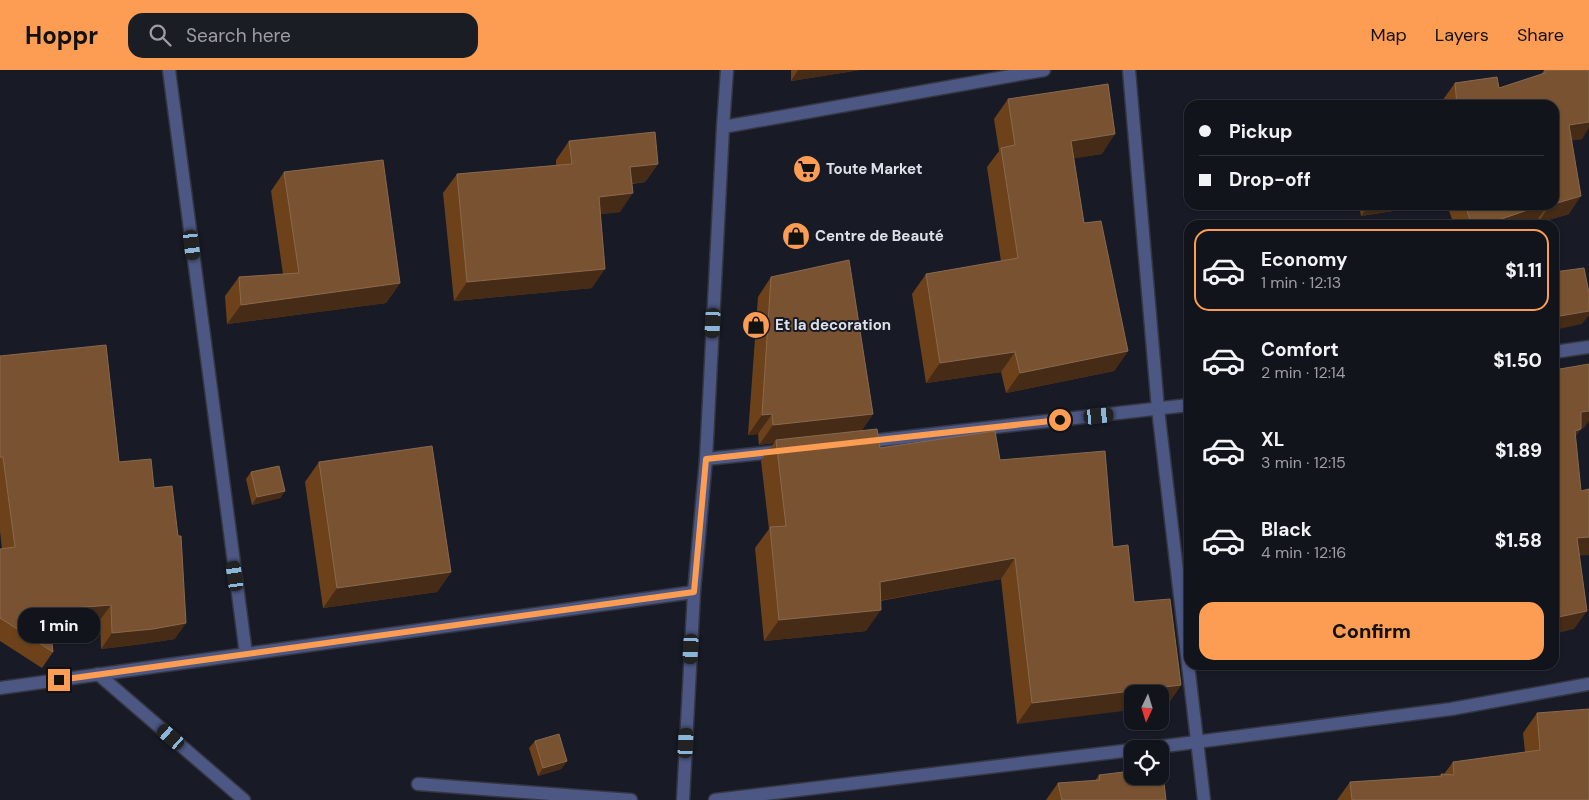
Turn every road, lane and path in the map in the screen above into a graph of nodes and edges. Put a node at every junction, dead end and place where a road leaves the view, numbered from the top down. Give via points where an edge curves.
1 (169, 70) edge
2 (727, 70) edge
3 (1044, 70) edge
4 (1129, 70) edge
5 (723, 127) junction
6 (1589, 347) edge
7 (1559, 351) edge
8 (1184, 406) edge
9 (1158, 409) junction
10 (853, 443) edge
11 (794, 450) edge
12 (706, 459) junction
13 (694, 592) junction
14 (1184, 625) edge
15 (246, 654) junction
16 (1189, 670) edge
17 (98, 674) junction
18 (1589, 684) edge
19 (0, 688) edge
20 (1198, 742) junction
21 (1169, 746) edge
22 (1124, 751) edge
23 (418, 784) dead end
24 (244, 800) edge
25 (631, 800) edge
26 (683, 800) edge
27 (715, 800) edge
28 (1204, 800) edge

1 - 15 street
2 - 5 street
3 - 5 street
4 - 9 street
5 - 12 street
6 - 7 street
8 - 9 street
9 - 10 street
9 - 14 street
11 - 12 street
12 - 13 street
13 - 15 street
13 - 26 street
15 - 17 street
16 - 20 street
17 - 19 street
17 - 24 street
18 - 20 street via 1451,709
20 - 21 street
20 - 28 street
22 - 27 street
23 - 25 street

